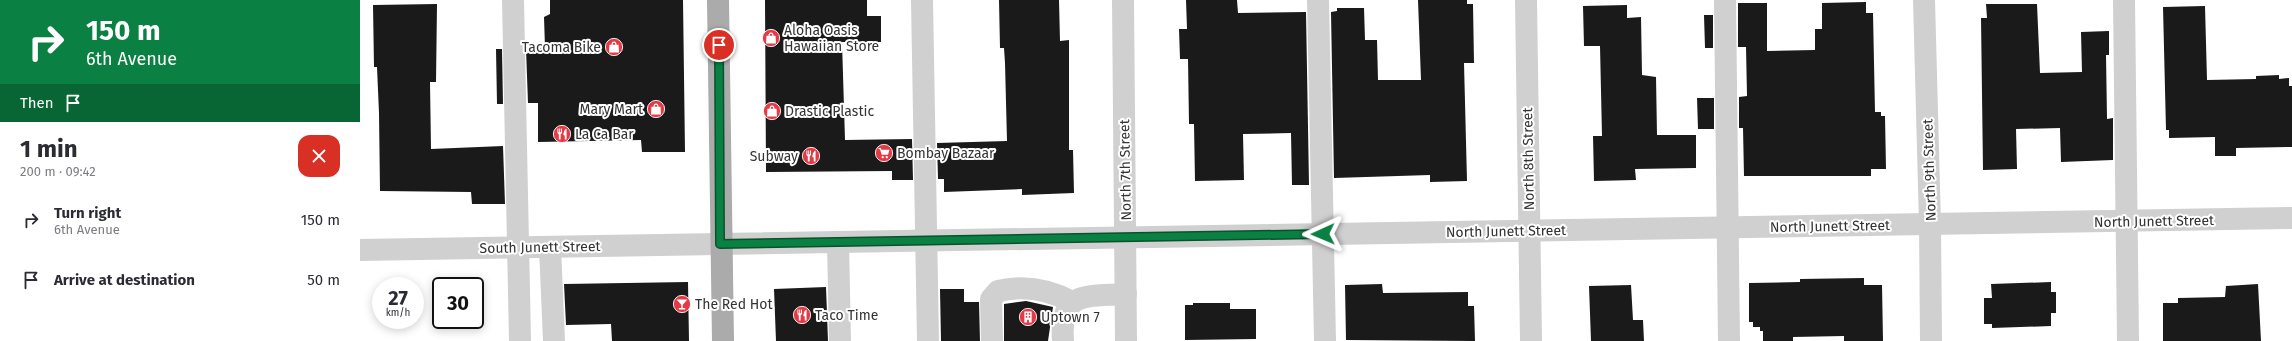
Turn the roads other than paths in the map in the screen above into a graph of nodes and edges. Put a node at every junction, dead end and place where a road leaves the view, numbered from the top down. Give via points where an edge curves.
1 (513, 0) edge
2 (718, 0) edge
3 (922, 0) edge
4 (1123, 0) edge
5 (1318, 0) edge
6 (1526, 0) edge
7 (1725, 0) edge
8 (1924, 0) edge
9 (2124, 0) edge
10 (2292, 218) edge
11 (2126, 221) junction
12 (1930, 224) junction
13 (1728, 227) junction
14 (1529, 231) junction
15 (1323, 234) junction
16 (1126, 237) junction
17 (926, 240) junction
18 (838, 242) junction
19 (720, 244) junction
20 (518, 247) junction
21 (550, 247) junction
22 (360, 250) edge
23 (1126, 294) junction
24 (1072, 302) junction
25 (520, 341) edge
26 (554, 341) edge
27 (723, 341) edge
28 (840, 341) edge
29 (928, 341) edge
30 (992, 341) edge
31 (1063, 341) edge
32 (1126, 341) edge
33 (1325, 341) edge
34 (1531, 341) edge
35 (1729, 341) edge
36 (1931, 341) edge
37 (2128, 341) edge

1 - 20 street
2 - 19 main road
3 - 17 street
4 - 16 street, North 7th Street
5 - 15 street
6 - 14 street, North 8th Street
7 - 13 street
8 - 12 street, North 9th Street
9 - 11 street
10 - 11 street, North Junett Street
11 - 12 street, North Junett Street
11 - 37 street
12 - 13 street, North Junett Street
12 - 36 street, North 9th Street
13 - 14 street, North Junett Street
13 - 35 street
14 - 15 street, North Junett Street
14 - 34 street, North 8th Street
15 - 16 street, North Junett Street
15 - 33 street
16 - 17 street, North Junett Street
16 - 23 street, North 7th Street
17 - 18 street, North Junett Street
17 - 29 street
18 - 19 street, North Junett Street
18 - 28 street
19 - 21 street, South Junett Street
19 - 27 main road
20 - 21 street, South Junett Street
20 - 22 street, South Junett Street
20 - 25 street
21 - 26 street
23 - 24 street via 1094,296
23 - 32 street, North 7th Street
24 - 30 street via 1044,290 998,291 991,299
24 - 31 street via 1064,316

